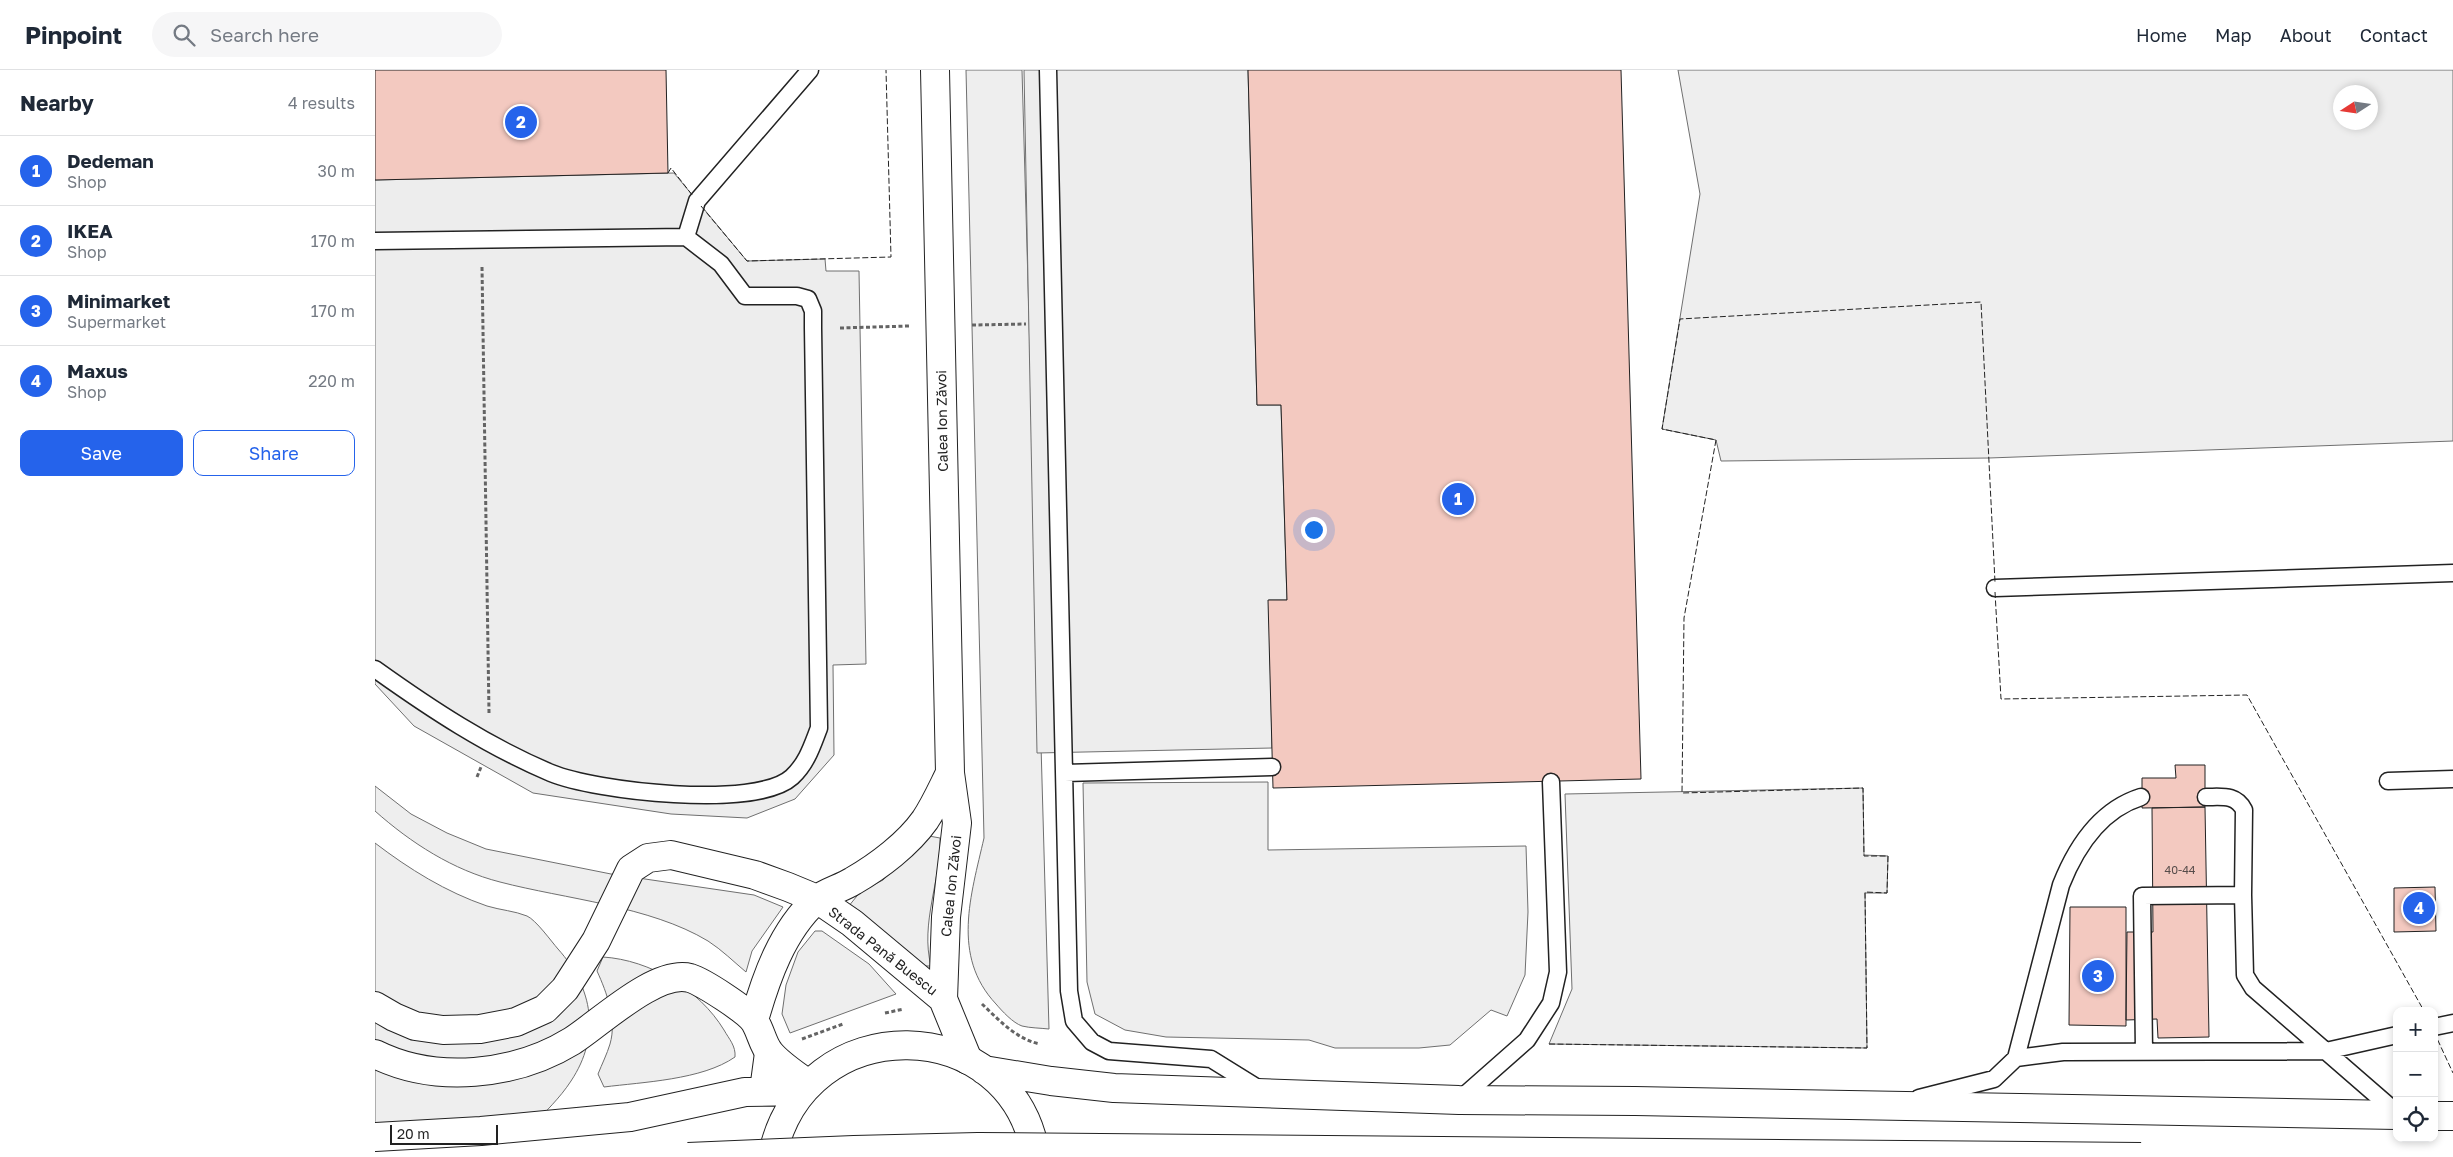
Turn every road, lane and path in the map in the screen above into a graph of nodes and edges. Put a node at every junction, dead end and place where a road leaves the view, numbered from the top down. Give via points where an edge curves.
1 (810, 70) edge
2 (935, 70) edge
3 (1048, 70) edge
4 (686, 237) junction
5 (375, 241) edge
6 (482, 263) dead end
7 (2453, 573) edge
8 (1995, 588) dead end
9 (375, 669) edge
10 (490, 744) junction
11 (1272, 767) dead end
12 (950, 773) junction
13 (1065, 773) junction
14 (2453, 779) edge
15 (2388, 781) dead end
16 (1551, 782) dead end
17 (2141, 797) dead end
18 (2206, 797) dead end
19 (2243, 895) junction
20 (817, 899) junction
21 (943, 999) junction
22 (375, 1006) edge
23 (754, 1020) junction
24 (2453, 1022) edge
25 (2438, 1026) edge
26 (2393, 1036) edge
27 (2143, 1051) junction
28 (2326, 1051) junction
29 (769, 1053) junction
30 (375, 1054) edge
31 (2016, 1058) junction
32 (976, 1065) junction
33 (805, 1088) junction
34 (764, 1090) junction
35 (1266, 1093) junction
36 (1459, 1100) junction
37 (1887, 1106) junction
38 (2393, 1110) edge
39 (2393, 1114) edge
40 (2438, 1116) edge
41 (2453, 1116) edge
42 (375, 1137) edge
43 (687, 1157) edge
44 (772, 1157) edge
45 (1036, 1157) edge
46 (2141, 1157) edge

1 - 4 lane via 697,201
2 - 12 main road, Calea Ion Zăvoi
3 - 13 lane
4 - 5 lane
4 - 10 lane via 721,264 745,296 797,296 808,299 813,311 819,728 807,759 791,778 768,788 687,796 553,774
6 - 10 path
7 - 8 lane
9 - 10 lane via 443,717
11 - 13 lane
12 - 20 main road, Calea Ion Zăvoi via 924,821 907,839 853,881
12 - 21 main road, Calea Ion Zăvoi via 957,824
13 - 35 lane via 1069,991 1074,1021 1092,1042 1109,1051 1211,1059
14 - 15 lane
16 - 36 lane via 1558,972 1551,1003 1527,1040
17 - 31 lane via 2100,822 2081,842 2070,862 2061,885
18 - 19 lane via 2231,797 2239,801 2244,810
19 - 27 lane via 2142,896
19 - 28 lane via 2245,975 2253,988
20 - 21 main road, Strada Pană Buescu via 852,923
20 - 22 main road, Strada Pană Buescu via 755,876 671,855 648,858 631,869 591,949 565,989 545,1009 516,1022 480,1029 443,1030 415,1026
20 - 23 main road, Calea Ion Zăvoi via 780,950 764,985
21 - 32 main road, Strada Pană Buescu
23 - 29 main road
23 - 30 main road via 706,984 682,977 647,986 572,1041 547,1055 519,1063 466,1073 440,1072 392,1063
24 - 25 lane
26 - 28 lane
27 - 28 lane
27 - 31 lane via 2063,1052
28 - 38 lane
29 - 33 main road
29 - 34 main road
31 - 37 lane via 1994,1078
32 - 33 main road via 940,1049 882,1046 845,1059
32 - 35 main road via 1051,1081 1114,1088
32 - 45 main road via 1005,1090 1021,1111 1033,1138
33 - 34 main road
33 - 44 main road via 777,1134
34 - 42 main road via 629,1117
35 - 36 main road
36 - 37 main road
37 - 39 main road
40 - 41 main road
43 - 46 main road, bridge via 978,1147

